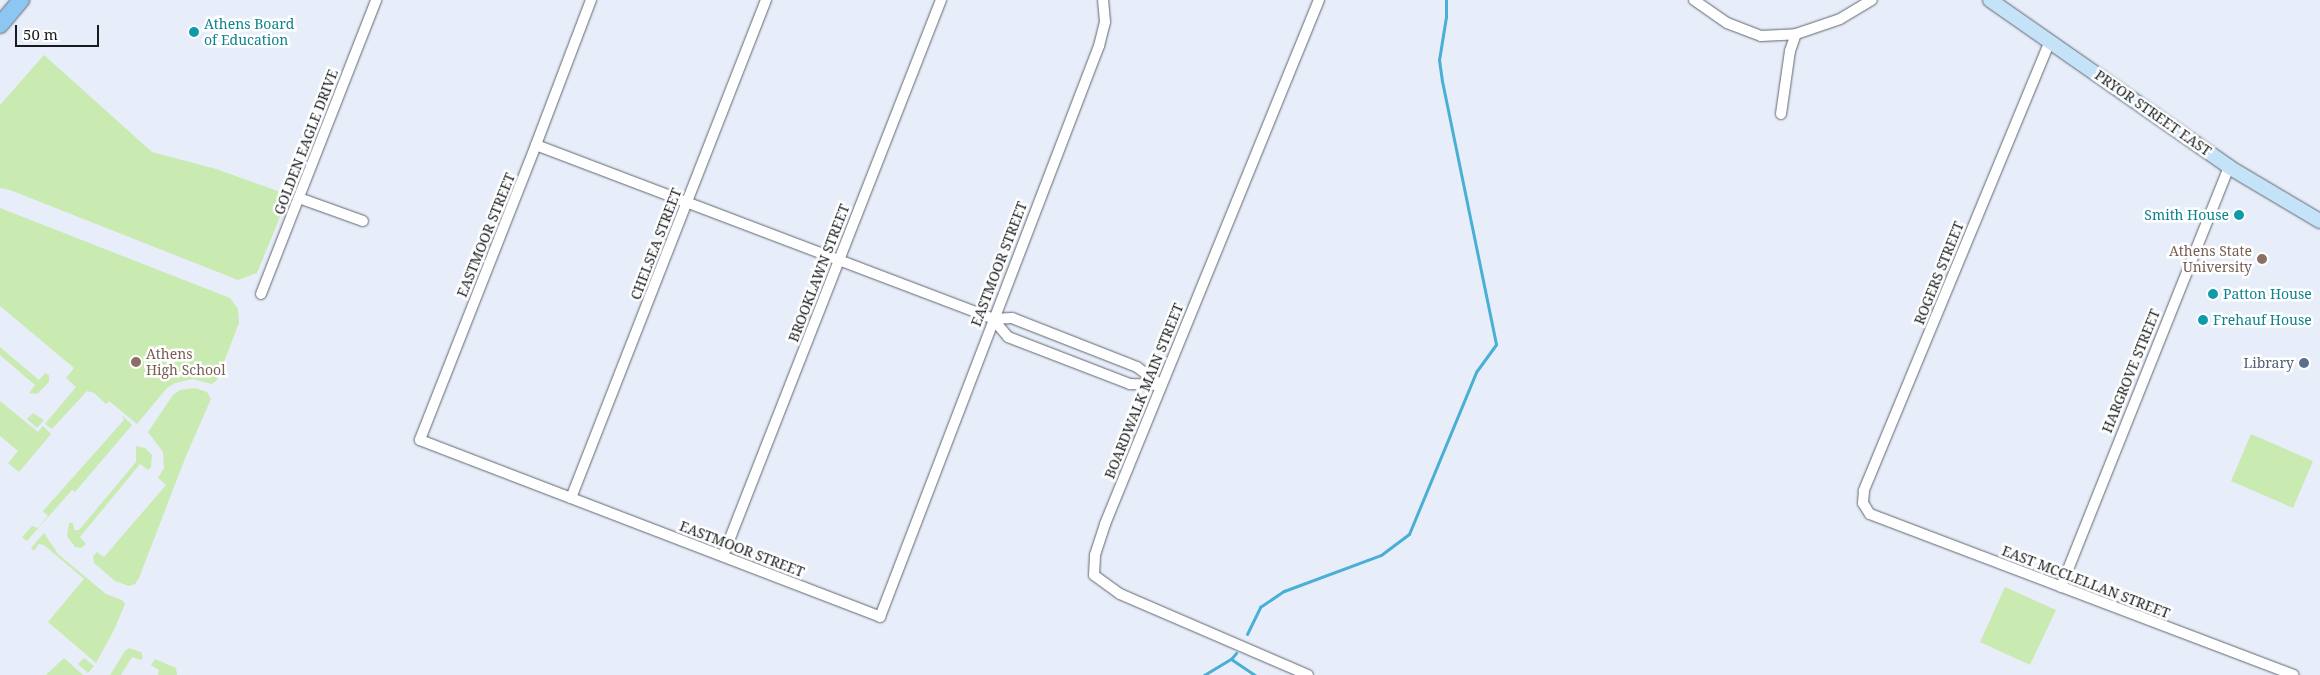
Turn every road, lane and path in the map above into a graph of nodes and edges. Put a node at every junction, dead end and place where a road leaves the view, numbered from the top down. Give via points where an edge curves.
1 (21, 0) edge
2 (376, 0) edge
3 (590, 0) edge
4 (766, 0) edge
5 (941, 0) edge
6 (1103, 0) edge
7 (1319, 0) edge
8 (1694, 0) edge
9 (1872, 0) edge
10 (1990, 0) edge
11 (0, 25) edge
12 (1796, 34) junction
13 (2050, 41) junction
14 (1781, 114) dead end
15 (536, 145) junction
16 (2229, 166) junction
17 (299, 198) junction
18 (687, 202) junction
19 (363, 221) dead end
20 (2320, 221) edge
21 (839, 260) junction
22 (261, 294) dead end
23 (992, 319) junction
24 (1161, 385) junction
25 (571, 498) junction
26 (1870, 514) joint
27 (722, 556) junction
28 (2061, 586) junction
29 (1308, 675) edge
30 (2293, 675) edge

1 - 11 main road
2 - 17 street, GOLDEN EAGLE DRIVE
3 - 15 street, EASTMOOR STREET
4 - 18 street, CHELSEA STREET
5 - 21 street, BROOKLAWN STREET
6 - 23 street, EASTMOOR STREET via 1105,22 1099,46
7 - 24 street, BOARDWALK MAIN STREET
8 - 12 street via 1727,23 1762,36
9 - 12 street via 1840,19
10 - 13 street, PRYOR STREET EAST
12 - 14 street via 1790,51
13 - 16 street, PRYOR STREET EAST
13 - 26 street, ROGERS STREET via 1864,491 1863,503
15 - 18 street
15 - 25 street, EASTMOOR STREET via 420,440
16 - 20 street, PRYOR STREET EAST
16 - 28 street, HARGROVE STREET
17 - 19 street
17 - 22 street, GOLDEN EAGLE DRIVE
18 - 21 street
18 - 25 street, CHELSEA STREET
21 - 23 street
21 - 27 street, BROOKLAWN STREET
23 - 24 street via 1012,318 1137,367
23 - 24 street via 1008,337 1130,384
23 - 27 street, EASTMOOR STREET via 880,617
24 - 29 street, BOARDWALK MAIN STREET via 1105,524 1095,555 1094,575 1120,594
25 - 27 street, EASTMOOR STREET
26 - 28 street, EAST MCCLELLAN STREET
28 - 30 street, EAST MCCLELLAN STREET

